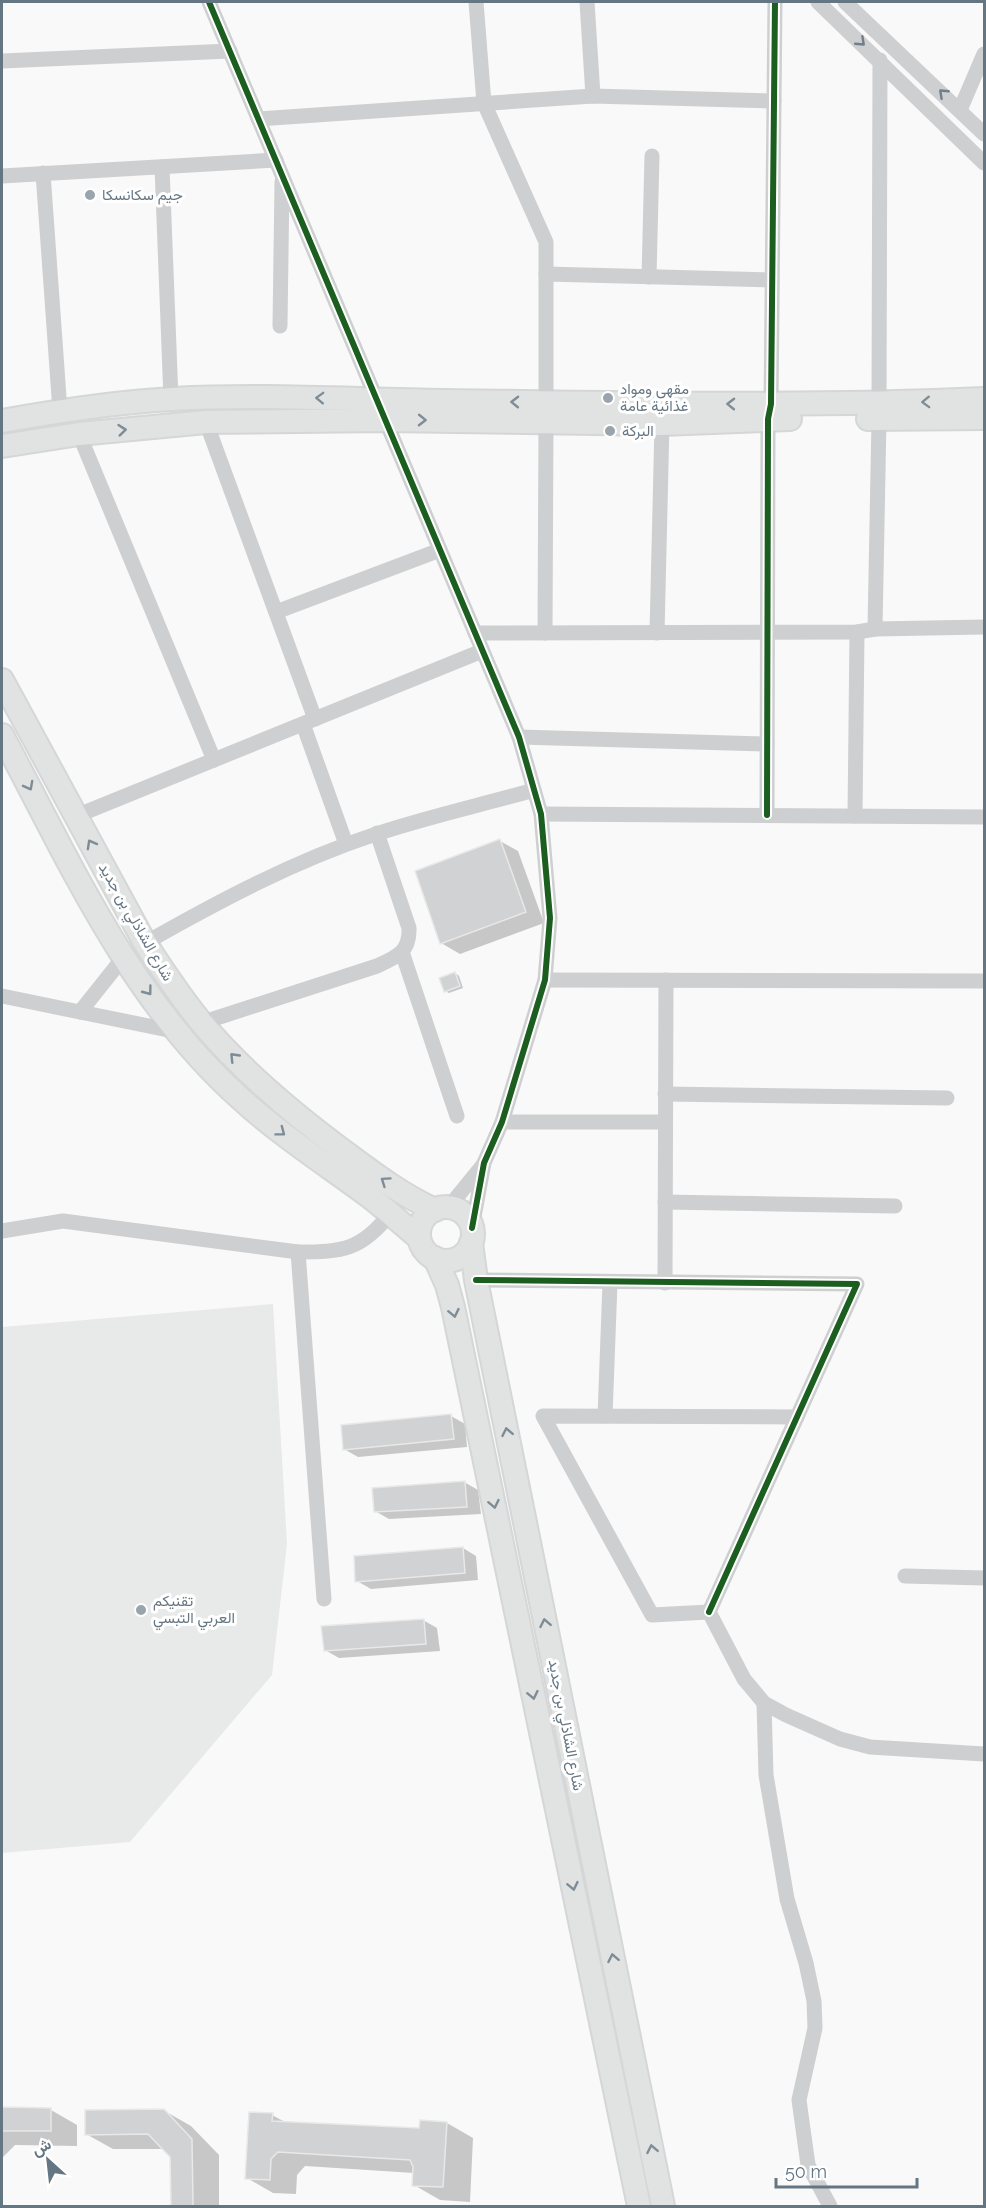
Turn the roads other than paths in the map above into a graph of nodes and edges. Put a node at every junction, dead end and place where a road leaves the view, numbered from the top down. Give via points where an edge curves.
1 (209, 2) edge
2 (476, 2) edge
3 (587, 2) edge
4 (775, 2) edge
5 (818, 2) edge
6 (845, 2) edge
7 (230, 51) junction
8 (984, 54) edge
9 (880, 60) junction
10 (2, 61) edge
11 (593, 96) junction
12 (774, 101) junction
13 (484, 103) junction
14 (960, 110) junction
15 (258, 119) junction
16 (984, 134) edge
17 (652, 156) dead end
18 (276, 160) junction
19 (984, 163) edge
20 (162, 167) junction
21 (43, 173) junction
22 (2, 176) edge
23 (282, 177) junction
24 (546, 274) junction
25 (649, 277) junction
26 (772, 280) junction
27 (280, 326) dead end
28 (171, 399) junction
29 (984, 399) edge
30 (381, 410) junction
31 (60, 411) junction
32 (879, 411) junction
33 (546, 412) junction
34 (770, 412) junction
35 (984, 418) edge
36 (2, 421) edge
37 (206, 422) junction
38 (662, 424) junction
39 (79, 434) junction
40 (2, 446) edge
41 (440, 550) junction
42 (276, 612) junction
43 (984, 627) edge
44 (875, 629) junction
45 (769, 632) junction
46 (857, 632) junction
47 (474, 633) junction
48 (545, 633) junction
49 (657, 633) junction
50 (482, 651) junction
51 (2, 680) edge
52 (309, 721) junction
53 (2, 735) edge
54 (519, 737) junction
55 (767, 744) junction
56 (214, 760) junction
57 (534, 790) junction
58 (541, 814) junction
59 (767, 815) junction
60 (76, 816) junction
61 (855, 816) junction
62 (984, 817) edge
63 (377, 833) junction
64 (346, 844) junction
65 (145, 944) junction
66 (402, 952) junction
67 (123, 958) junction
68 (545, 980) junction
69 (666, 980) junction
70 (984, 981) edge
71 (2, 996) edge
72 (80, 1012) junction
73 (201, 1023) junction
74 (178, 1032) junction
75 (665, 1094) junction
76 (947, 1098) dead end
77 (458, 1116) dead end
78 (502, 1122) junction
79 (665, 1122) junction
80 (484, 1163) junction
81 (665, 1202) junction
82 (895, 1206) dead end
83 (441, 1209) junction
84 (390, 1214) junction
85 (2, 1232) edge
86 (471, 1236) junction
87 (420, 1238) junction
88 (298, 1252) junction
89 (435, 1258) junction
90 (476, 1280) junction
91 (610, 1283) junction
92 (665, 1283) junction
93 (605, 1416) junction
94 (798, 1417) junction
95 (905, 1576) dead end
96 (984, 1578) edge
97 (324, 1599) dead end
98 (709, 1612) junction
99 (764, 1703) junction
100 (984, 1754) edge
101 (658, 2181) junction
102 (635, 2202) edge
103 (663, 2206) edge
104 (830, 2206) edge

1 - 7 street
2 - 13 street
3 - 11 street
4 - 12 street
5 -> 9 street
14 -> 6 street
7 - 10 street
7 - 15 street
8 - 14 street
9 - 19 street
9 - 32 street
11 - 12 street
11 - 13 street
12 - 26 street
13 - 15 street
13 - 24 street via 546,242
14 - 16 street
15 - 18 street
17 - 25 street
18 - 20 street
18 - 23 street
20 - 21 street
20 - 28 street
21 - 22 street
21 - 31 street
23 - 27 street
23 - 30 street
24 - 25 street
24 - 33 street
25 - 26 street
26 - 34 street
30 -> 28 main road via 273,396
28 - 31 main road
29 -> 32 main road
30 - 33 main road
30 - 37 main road
30 - 41 street
31 - 36 main road
32 - 34 main road
32 - 35 main road
32 - 44 street
34 -> 33 main road
33 - 38 main road
33 - 48 street
34 - 38 main road
34 - 45 street
39 -> 37 main road
37 - 42 street
38 - 49 street
39 - 40 main road
39 - 56 street
41 - 42 street
41 - 47 street
42 - 52 street
43 - 44 street
44 - 46 street
45 - 46 street
45 - 49 street
45 - 55 street
46 - 61 street
47 - 48 street
47 - 50 street
48 - 49 street
50 - 52 street
50 - 54 street
51 - 60 main road, شارع الشاذلي بن جديد
52 - 56 street
52 - 64 street
53 -> 67 main road, شارع الشاذلي بن جديد
54 - 55 street
54 - 57 street
55 - 59 street
56 - 60 street
57 - 58 street
57 - 63 street
58 - 59 street
58 - 68 street via 550,918
59 - 61 street
65 -> 60 main road, شارع الشاذلي بن جديد
61 - 62 street
63 - 64 street
63 - 66 street via 409,928 410,940
64 - 65 street via 210,906
65 - 73 main road, شارع الشاذلي بن جديد
66 - 73 street via 377,966
66 - 77 street
67 - 72 street
67 -> 74 main road, شارع الشاذلي بن جديد
68 - 69 street
68 - 78 street
69 - 70 street
69 - 75 street
71 - 72 street
72 - 74 street
83 -> 73 main road, شارع الشاذلي بن جديد via 409,1198 317,1132
74 -> 84 main road, شارع الشاذلي بن جديد via 239,1098
75 - 76 street
75 - 79 street
78 - 79 street
78 - 80 street
79 - 81 street
80 - 83 street
80 - 86 street
81 - 82 street
81 - 92 street
83 - 86 main road via 466,1216
83 - 87 main road via 425,1219
84 - 87 main road, شارع الشاذلي بن جديد
84 - 88 street via 361,1242 342,1251
85 - 88 street via 63,1221
86 - 89 main road via 465,1253 454,1260
86 - 90 main road, شارع الشاذلي بن جديد
87 - 89 main road via 424,1250
88 - 97 street
89 -> 102 main road, شارع الشاذلي بن جديد via 453,1307
90 - 91 street
101 -> 90 main road, شارع الشاذلي بن جديد
91 - 92 street
91 - 93 street
92 - 94 street via 858,1284
93 - 94 street
93 - 98 street via 543,1416 652,1615
94 - 98 street
95 - 96 street
98 - 99 street via 744,1679
99 - 100 street via 840,1739 870,1747
99 - 104 street via 766,1775 787,1899 814,2001 815,2028 799,2100 808,2165
101 - 102 street
101 - 103 main road, شارع الشاذلي بن جديد

